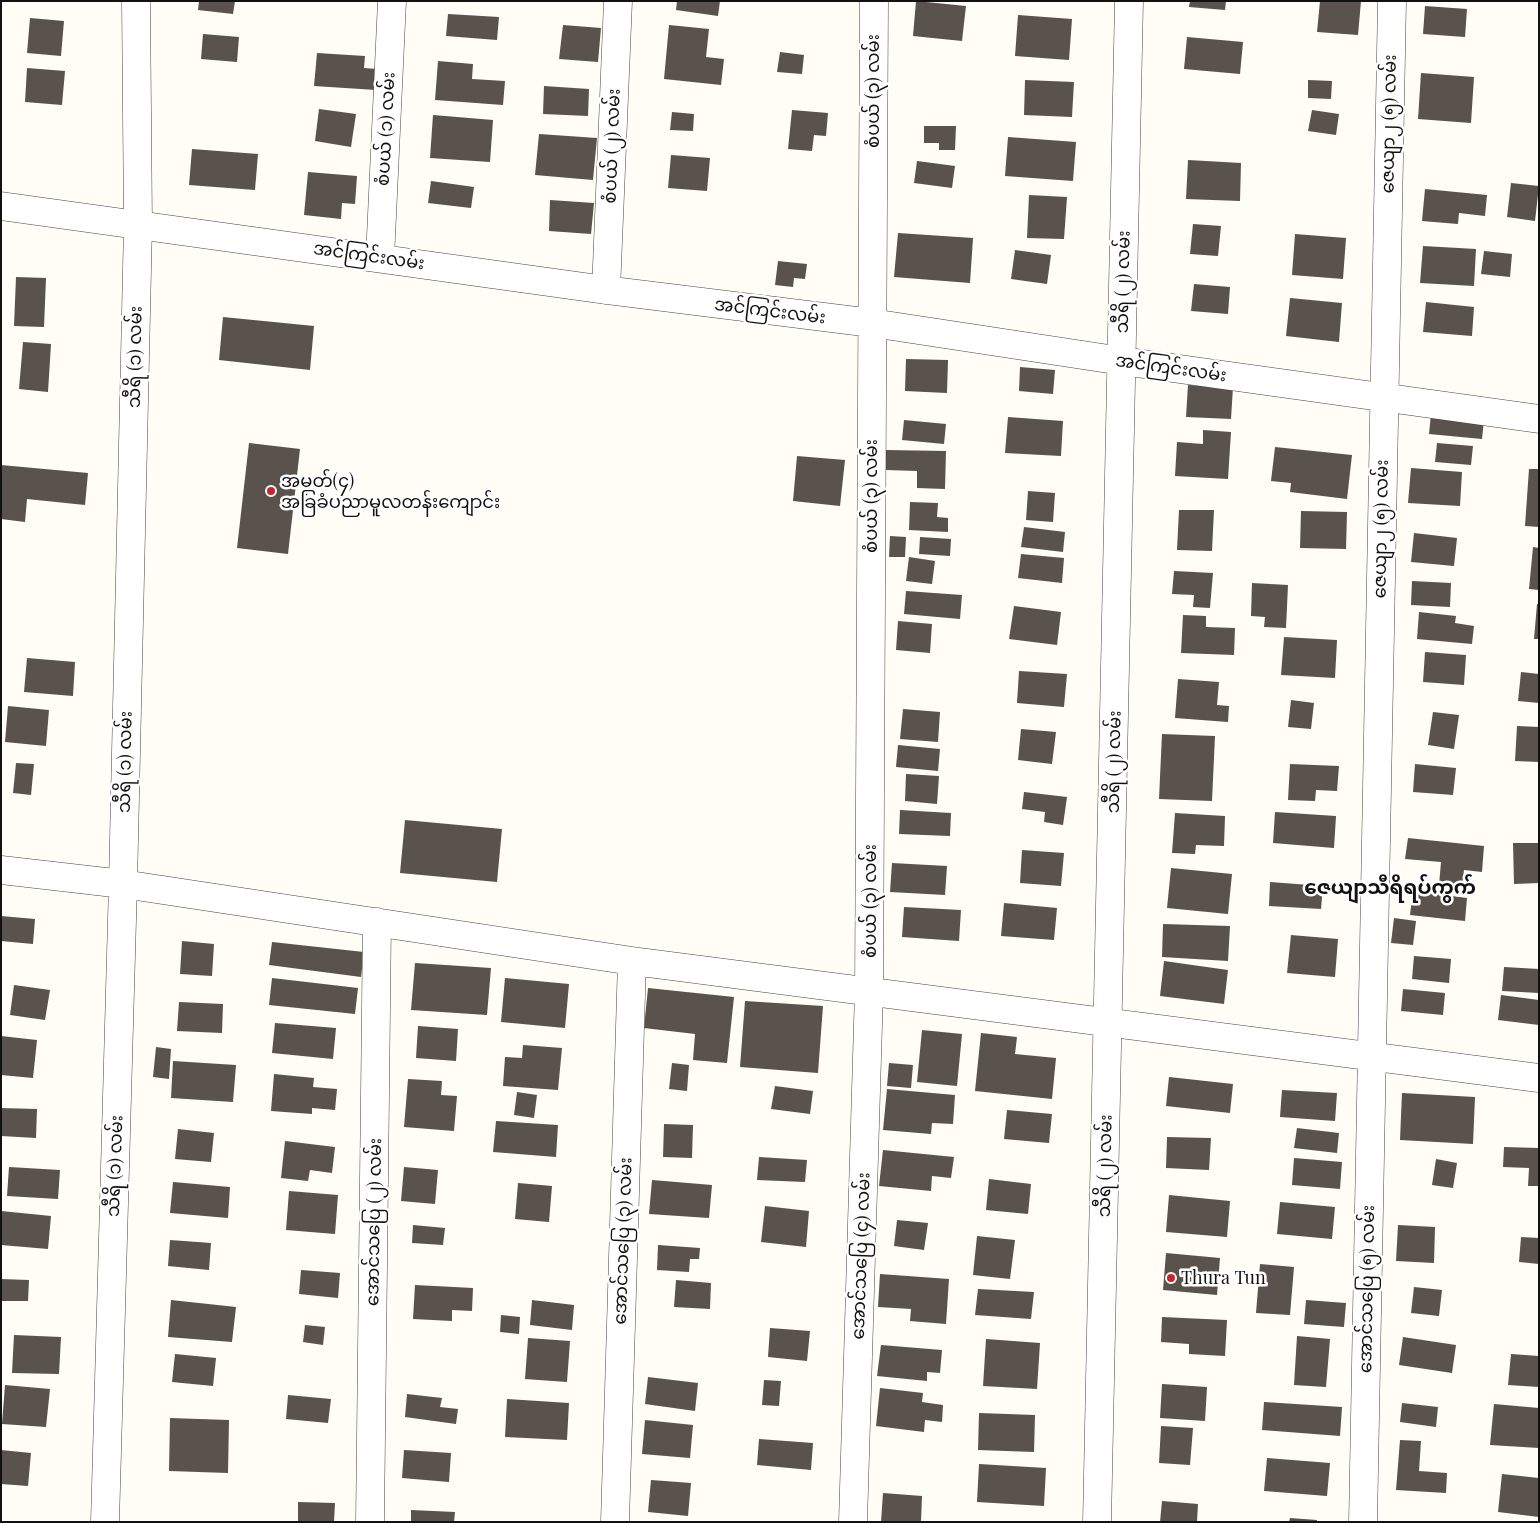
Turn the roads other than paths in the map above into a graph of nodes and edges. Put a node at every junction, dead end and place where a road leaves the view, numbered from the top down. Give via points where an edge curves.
1 (136, 1) edge
2 (392, 1) edge
3 (618, 1) edge
4 (874, 1) edge
5 (1130, 1) edge
6 (1392, 1) edge
7 (1, 206) edge
8 (138, 225) junction
9 (380, 258) junction
10 (606, 290) junction
11 (872, 323) junction
12 (1122, 361) junction
13 (1383, 398) junction
14 (1539, 419) edge
15 (1, 870) edge
16 (122, 884) junction
17 (377, 922) junction
18 (632, 961) junction
19 (869, 991) junction
20 (1108, 1022) junction
21 (1371, 1056) junction
22 (1539, 1078) edge
23 (105, 1522) edge
24 (370, 1522) edge
25 (615, 1522) edge
26 (853, 1522) edge
27 (1097, 1522) edge
28 (1363, 1522) edge

1 - 8 street, သီရိ (၁) လမ်း
2 - 9 street, စံပယ် (၁) လမ်း
3 - 10 street, စံပယ် (၂) လမ်း
4 - 11 street, စံပယ် (၃) လမ်း
5 - 12 street, သီရိ (၂) လမ်း
6 - 13 street, ဇေယျာ၂ (၅) လမ်း
7 - 8 street, အင်ကြင်းလမ်း
8 - 9 street, အင်ကြင်းလမ်း
8 - 16 street, သီရိ (၁) လမ်း
9 - 10 street, အင်ကြင်းလမ်း
10 - 11 street, အင်ကြင်းလမ်း
11 - 12 street, အင်ကြင်းလမ်း
11 - 19 street, စံပယ် (၃) လမ်း
12 - 13 street, အင်ကြင်းလမ်း
12 - 20 street, သီရိ (၂) လမ်း
13 - 14 street, အင်ကြင်းလမ်း
13 - 21 street, ဇေယျာ၂ (၅) လမ်း
15 - 16 street
16 - 17 street
16 - 23 street, သီရိ (၁) လမ်း
17 - 18 street
17 - 24 street, အောင်သပြေ (၂) လမ်း
18 - 19 street
18 - 25 street, အောင်သပြေ (၃) လမ်း
19 - 20 street
19 - 26 street, အောင်သပြေ (၄) လမ်း
20 - 21 street
20 - 27 street, သီရိ (၂) လမ်း
21 - 22 street
21 - 28 street, အောင်သပြေ (၅) လမ်း

